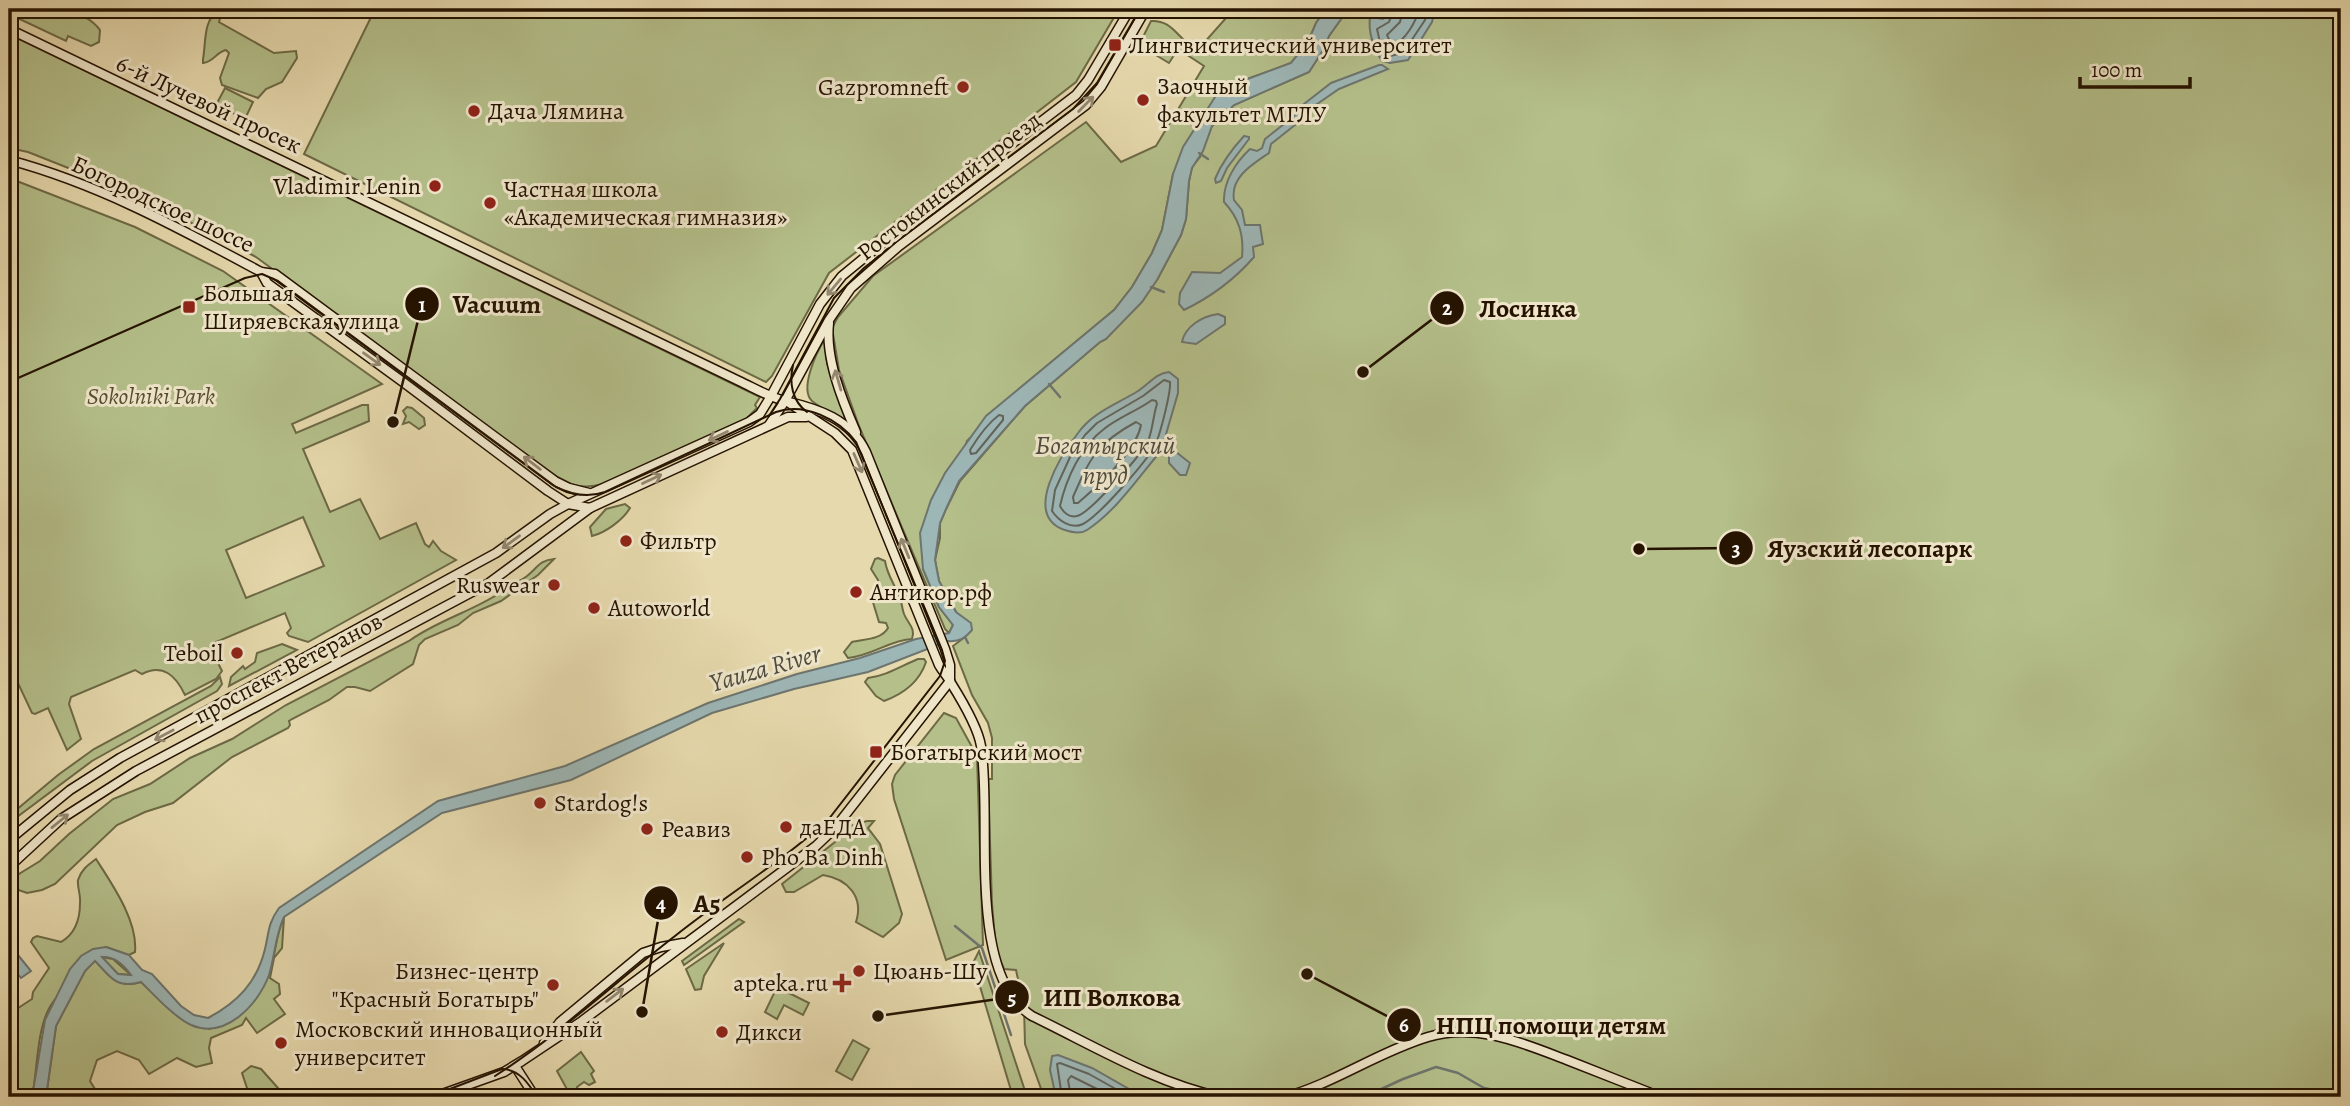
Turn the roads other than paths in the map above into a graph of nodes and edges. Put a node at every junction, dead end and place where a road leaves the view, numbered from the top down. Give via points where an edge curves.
1 (1130, 9) edge
2 (1146, 9) edge
3 (9, 29) edge
4 (9, 160) edge
5 (261, 272) junction
6 (829, 320) junction
7 (771, 396) junction
8 (785, 401) junction
9 (809, 418) junction
10 (769, 425) junction
11 (859, 438) junction
12 (592, 493) junction
13 (568, 504) junction
14 (590, 508) junction
15 (950, 681) junction
16 (9, 840) edge
17 (9, 866) edge
18 (685, 943) junction
19 (540, 1049) junction
20 (515, 1066) junction
21 (434, 1097) edge
22 (535, 1097) edge
23 (1220, 1097) edge
24 (1286, 1097) edge
25 (1661, 1097) edge

1 -> 7 main road, Ростокинский проезд via 1076,95 835,284
6 -> 2 main road, Ростокинский проезд via 868,271 1086,105
3 - 7 main road, 6-й Лучевой просек
4 - 5 main road, Богородское шоссе via 100,191
12 -> 5 main road, Богородское шоссе via 555,481 275,274
5 -> 13 main road, Богородское шоссе via 267,283
6 - 8 main road, Ростокинский проезд
11 -> 6 main road via 832,359
7 - 8 main road, 6-й Лучевой просек
7 -> 12 main road via 749,422
8 - 9 main road
8 - 10 main road
8 - 11 main road via 814,408
9 - 10 main road via 793,416
9 -> 15 main road via 835,433 856,457 942,671
14 -> 10 main road
15 -> 11 main road via 945,649
12 - 13 main road, проспект Ветеранов
13 - 14 main road, Богородское шоссе
13 -> 16 main road, проспект Ветеранов via 496,554 120,758 70,790
17 -> 14 main road, проспект Ветеранов via 93,797 489,583
15 - 18 main road via 835,828
15 - 23 main road via 979,735 993,951 1015,1003 1032,1016 1158,1078
19 -> 18 main road
18 - 19 main road via 642,953 561,1022
19 - 20 main road
20 - 21 main road
20 - 22 main road
24 - 25 main road via 1398,1048 1463,1031 1512,1039

